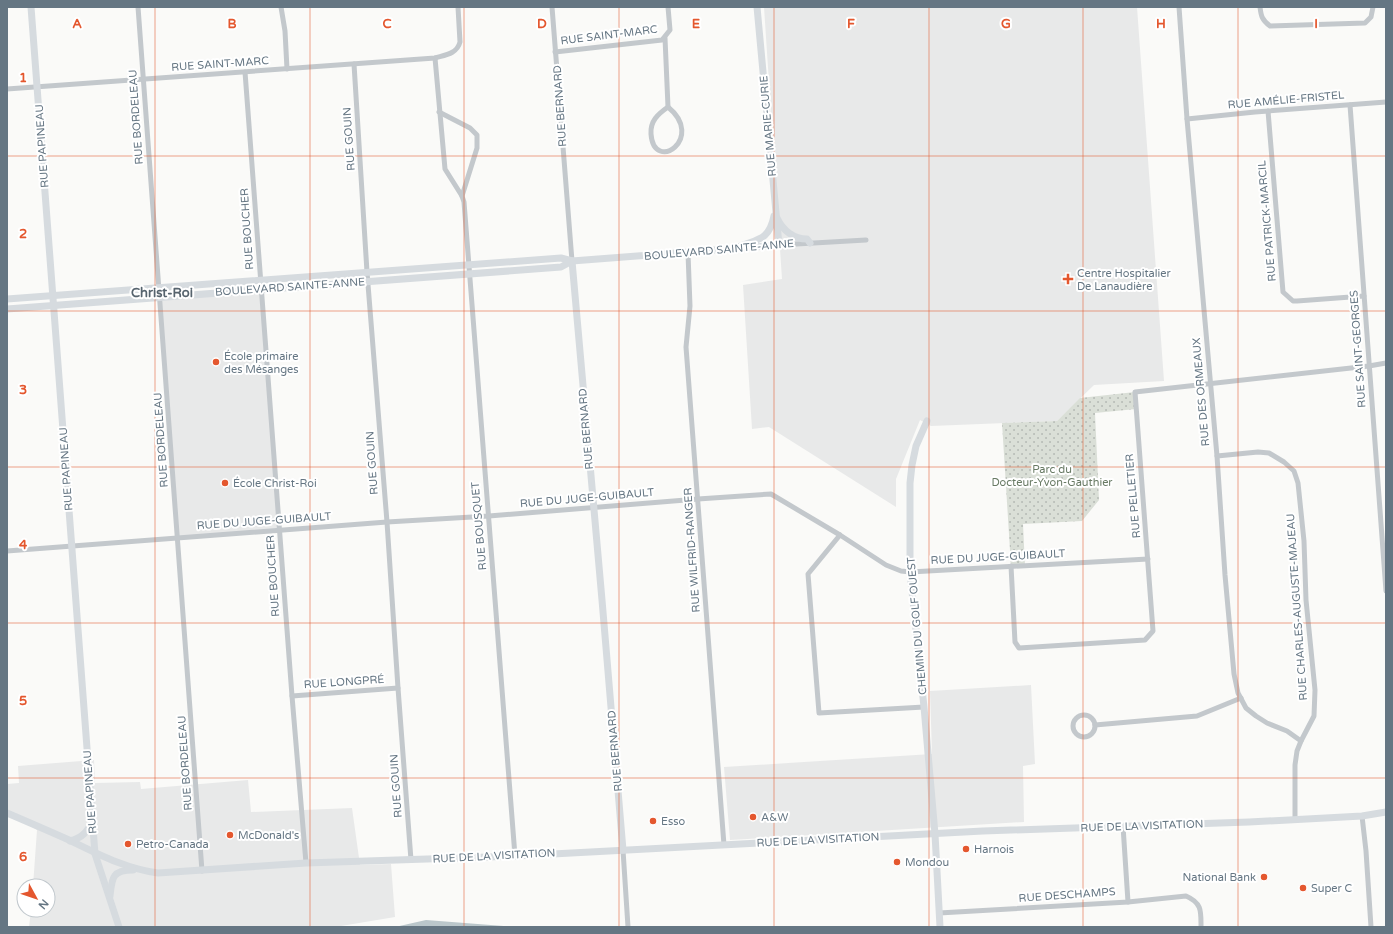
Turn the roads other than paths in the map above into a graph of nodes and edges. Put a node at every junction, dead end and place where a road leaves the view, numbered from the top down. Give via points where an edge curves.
1 (31, 7) edge
2 (138, 7) edge
3 (280, 7) edge
4 (458, 7) edge
5 (552, 7) edge
6 (668, 7) edge
7 (757, 7) edge
8 (1179, 7) edge
9 (1260, 7) edge
10 (1373, 7) edge
11 (665, 38) junction
12 (555, 52) junction
13 (435, 58) junction
14 (354, 64) junction
15 (287, 69) junction
16 (245, 72) junction
17 (143, 79) junction
18 (37, 87) junction
19 (7, 89) edge
20 (1386, 102) edge
21 (1350, 105) junction
22 (668, 107) junction
23 (1268, 111) junction
24 (439, 112) junction
25 (1188, 119) junction
26 (462, 196) junction
27 (774, 204) junction
28 (776, 214) junction
29 (866, 240) dead end
30 (810, 243) junction
31 (779, 245) junction
32 (731, 250) junction
33 (688, 253) junction
34 (572, 261) junction
35 (468, 265) junction
36 (367, 272) junction
37 (469, 274) junction
38 (261, 280) junction
39 (368, 282) junction
40 (159, 288) junction
41 (262, 289) junction
42 (53, 296) junction
43 (1364, 296) junction
44 (160, 298) junction
45 (7, 299) edge
46 (53, 306) junction
47 (7, 309) edge
48 (1386, 363) edge
49 (1369, 366) junction
50 (1210, 383) junction
51 (927, 421) dead end
52 (1217, 456) junction
53 (698, 499) junction
54 (593, 507) junction
55 (489, 516) junction
56 (388, 522) junction
57 (280, 530) junction
58 (840, 535) junction
59 (178, 538) junction
60 (71, 546) junction
61 (7, 551) edge
62 (1148, 559) junction
63 (1011, 566) junction
64 (910, 572) junction
65 (1386, 591) edge
66 (398, 688) junction
67 (292, 696) junction
68 (1241, 698) junction
69 (924, 707) junction
70 (1096, 726) junction
71 (1301, 740) junction
72 (1386, 812) edge
73 (7, 813) edge
74 (1362, 816) junction
75 (1295, 820) junction
76 (92, 822) junction
77 (1124, 826) junction
78 (935, 834) junction
79 (70, 841) junction
80 (724, 845) junction
81 (623, 850) junction
82 (95, 854) junction
83 (515, 856) junction
84 (411, 860) junction
85 (306, 864) junction
86 (137, 870) junction
87 (202, 871) junction
88 (110, 899) junction
89 (1128, 902) junction
90 (939, 913) junction
91 (119, 927) edge
92 (628, 927) edge
93 (940, 927) edge
94 (1201, 927) edge
95 (1371, 927) edge

1 - 18 street, RUE PAPINEAU
2 - 17 street, RUE BORDELEAU
3 - 15 street via 285,31
4 - 13 street via 459,48
5 - 12 street, RUE BERNARD
6 - 11 street via 670,30
7 - 27 street, RUE MARIE-CURIE
8 - 25 street, RUE DES ORMEAUX
9 - 10 street via 1260,16 1270,26 1365,23 1371,17
11 - 12 street, RUE SAINT-MARC via 658,41
11 - 22 street
12 - 34 street, RUE BERNARD
13 - 14 street, RUE SAINT-MARC
13 - 24 street, RUE BOUSQUET
14 - 15 street, RUE SAINT-MARC
14 - 36 street, RUE GOUIN
15 - 16 street, RUE SAINT-MARC
16 - 17 street, RUE SAINT-MARC
16 - 38 street, RUE BOUCHER
17 - 18 street, RUE SAINT-MARC
17 - 40 street, RUE BORDELEAU
18 - 19 street, RUE SAINT-MARC
18 - 42 street, RUE PAPINEAU
20 - 21 street, RUE AMÉLIE-FRISTEL
21 - 23 street, RUE AMÉLIE-FRISTEL
21 - 43 street, RUE SAINT-GEORGES
22 - 22 street via 658,114 652,125 653,143 662,152 670,152 682,137 679,120
23 - 25 street, RUE AMÉLIE-FRISTEL
23 - 43 street, RUE PATRICK-MARCIL via 1283,292 1296,301
24 - 26 street, RUE BOUSQUET via 445,169
24 - 26 street, RUE BOUSQUET via 470,128 477,135 477,148
25 - 50 street, RUE DES ORMEAUX
26 - 35 street, RUE BOUSQUET
27 - 28 street, RUE MARIE-CURIE
27 - 32 street via 772,226 765,236
28 - 30 street via 786,230 798,239 807,239
28 - 31 street, RUE MARIE-CURIE
29 - 30 street, BOULEVARD SAINTE-ANNE
30 - 31 street, BOULEVARD SAINTE-ANNE
31 - 32 street, BOULEVARD SAINTE-ANNE
32 - 33 street, BOULEVARD SAINTE-ANNE
33 - 34 street, BOULEVARD SAINTE-ANNE
33 - 53 street, RUE WILFRID-RANGER via 690,306 686,347
34 - 35 street, BOULEVARD SAINTE-ANNE via 561,258
34 - 37 street, BOULEVARD SAINTE-ANNE via 562,267
34 - 54 street, RUE BERNARD
35 - 36 street, BOULEVARD SAINTE-ANNE
35 - 37 street, RUE BOUSQUET
36 - 38 street, BOULEVARD SAINTE-ANNE
36 - 39 street, RUE GOUIN
37 - 39 street, BOULEVARD SAINTE-ANNE
37 - 55 street, RUE BOUSQUET
38 - 40 street, BOULEVARD SAINTE-ANNE
38 - 41 street, RUE BOUCHER
39 - 41 street, BOULEVARD SAINTE-ANNE
39 - 56 street, RUE GOUIN
40 - 42 street, BOULEVARD SAINTE-ANNE
40 - 44 street, RUE BORDELEAU
41 - 44 street, BOULEVARD SAINTE-ANNE
41 - 57 street, RUE BOUCHER
42 - 45 street, BOULEVARD SAINTE-ANNE
42 - 46 street, RUE PAPINEAU
43 - 49 street, RUE SAINT-GEORGES
44 - 46 street, BOULEVARD SAINTE-ANNE
44 - 59 street, RUE BORDELEAU
46 - 47 street, BOULEVARD SAINTE-ANNE
46 - 60 street, RUE PAPINEAU
48 - 49 street, RUE PELLETIER
49 - 50 street, RUE PELLETIER
49 - 65 street, RUE SAINT-GEORGES
50 - 52 street, RUE DES ORMEAUX
50 - 62 street, RUE PELLETIER via 1135,392
51 - 64 street, CHEMIN DU GOLF OUEST via 916,446 910,483
52 - 68 street, RUE DES ORMEAUX via 1234,674
52 - 71 street, RUE CHARLES-AUGUSTE-MAJEAU via 1270,453 1294,471 1298,483 1315,690 1314,716
53 - 54 street, RUE DU JUGE-GUIBAULT
53 - 58 street, RUE DU JUGE-GUIBAULT via 771,494
53 - 80 street, RUE WILFRID-RANGER
54 - 55 street, RUE DU JUGE-GUIBAULT
54 - 81 street, RUE BERNARD
55 - 56 street, RUE DU JUGE-GUIBAULT
55 - 83 street, RUE BOUSQUET
56 - 57 street, RUE DU JUGE-GUIBAULT
56 - 66 street, RUE GOUIN
57 - 59 street, RUE DU JUGE-GUIBAULT
57 - 67 street, RUE BOUCHER
58 - 64 street, RUE DU JUGE-GUIBAULT via 886,565
58 - 69 street via 808,574 820,713
59 - 60 street, RUE DU JUGE-GUIBAULT
59 - 87 street, RUE BORDELEAU
60 - 61 street, RUE DU JUGE-GUIBAULT
60 - 76 street, RUE PAPINEAU
62 - 63 street, RUE DU JUGE-GUIBAULT
62 - 63 street, RUE PELLETIER via 1153,631 1145,640 1019,648 1015,642
63 - 64 street, RUE DU JUGE-GUIBAULT
64 - 69 street, CHEMIN DU GOLF OUEST
66 - 67 street, RUE LONGPRÉ
66 - 84 street, RUE GOUIN
67 - 85 street, RUE BOUCHER
68 - 70 street via 1197,716
68 - 71 street, RUE DES ORMEAUX via 1246,708 1256,716
69 - 78 street, CHEMIN DU GOLF OUEST
70 - 70 street via 1093,733 1083,737 1076,734 1073,727 1074,720 1083,714 1090,716
71 - 75 street, RUE CHARLES-AUGUSTE-MAJEAU via 1295,765
72 - 74 street, RUE DE LA VISITATION
73 - 79 street
74 - 75 street, RUE DE LA VISITATION
74 - 95 street
75 - 77 street, RUE DE LA VISITATION
76 - 79 street via 85,834
76 - 82 street, RUE PAPINEAU
77 - 78 street, RUE DE LA VISITATION
77 - 89 street
78 - 80 street, RUE DE LA VISITATION
78 - 90 street, CHEMIN DU GOLF OUEST
79 - 82 street
80 - 81 street, RUE DE LA VISITATION
81 - 83 street, RUE DE LA VISITATION
81 - 92 street
82 - 86 street
82 - 88 street, RUE PAPINEAU
83 - 84 street, RUE DE LA VISITATION
84 - 85 street, RUE DE LA VISITATION
85 - 87 street, RUE DE LA VISITATION
86 - 87 street, RUE DE LA VISITATION via 158,873
86 - 88 street via 116,873 112,879
88 - 91 street, RUE PAPINEAU
89 - 90 street, RUE DESCHAMPS
89 - 94 street, RUE DESCHAMPS via 1186,896 1194,900 1200,908
90 - 93 street, CHEMIN DU GOLF OUEST

